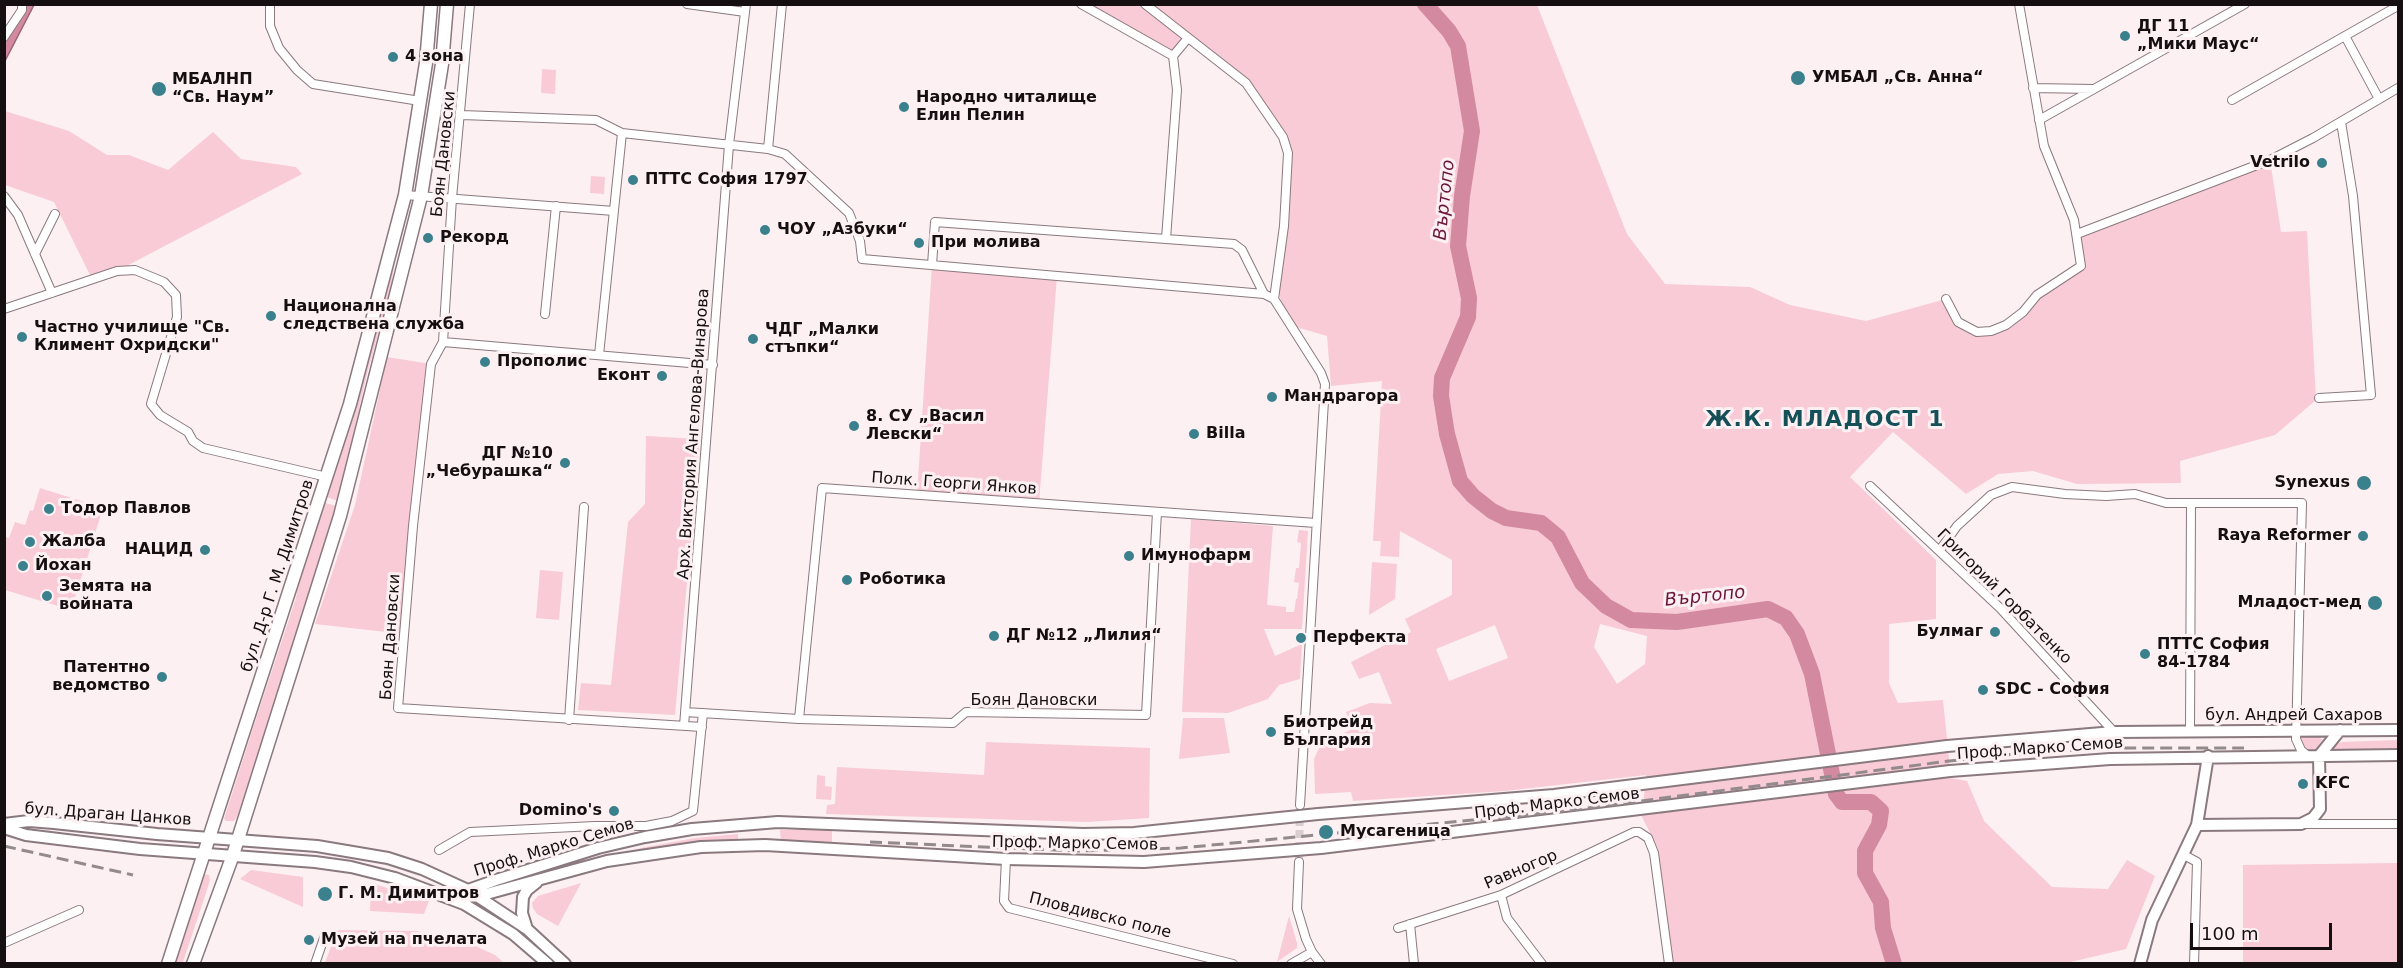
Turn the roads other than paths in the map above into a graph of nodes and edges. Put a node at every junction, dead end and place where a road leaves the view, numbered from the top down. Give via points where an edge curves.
1 (22, 4) edge
2 (270, 4) edge
3 (431, 4) edge
4 (447, 4) edge
5 (470, 4) edge
6 (782, 4) edge
7 (1081, 4) edge
8 (1145, 4) edge
9 (2019, 4) edge
10 (2245, 4) edge
11 (2396, 4) edge
12 (689, 5) edge
13 (745, 8) edge
14 (2345, 36) junction
15 (4, 37) edge
16 (1188, 38) junction
17 (1173, 56) junction
18 (2033, 88) junction
19 (2398, 88) edge
20 (2095, 89) junction
21 (2379, 99) junction
22 (2232, 100) dead end
23 (420, 101) junction
24 (462, 115) junction
25 (2038, 120) junction
26 (2341, 122) junction
27 (622, 133) junction
28 (729, 145) junction
29 (768, 149) junction
30 (405, 195) junction
31 (4, 196) edge
32 (421, 196) junction
33 (452, 198) junction
34 (556, 206) junction
35 (614, 211) junction
36 (55, 214) dead end
37 (2076, 234) junction
38 (1167, 239) junction
39 (35, 254) junction
40 (932, 265) junction
41 (52, 293) junction
42 (1264, 294) junction
43 (1274, 299) junction
44 (1946, 299) dead end
45 (4, 309) edge
46 (545, 314) dead end
47 (442, 342) junction
48 (599, 355) junction
49 (713, 364) junction
50 (2319, 398) dead end
51 (327, 477) junction
52 (1870, 486) dead end
53 (2191, 503) junction
54 (584, 507) dead end
55 (1157, 512) junction
56 (1316, 523) junction
57 (1940, 550) junction
58 (685, 712) junction
59 (703, 713) junction
60 (799, 719) junction
61 (569, 720) junction
62 (684, 726) junction
63 (702, 727) junction
64 (2340, 730) junction
65 (2398, 730) edge
66 (2190, 731) junction
67 (2297, 731) junction
68 (2114, 732) junction
69 (2398, 755) edge
70 (2208, 756) junction
71 (2315, 758) junction
72 (1300, 805) tunnel mouth
73 (765, 823) junction
74 (2301, 824) junction
75 (2197, 825) junction
76 (2398, 825) edge
77 (4, 826) edge
78 (209, 838) junction
79 (238, 840) junction
80 (765, 845) junction
81 (440, 850) dead end
82 (204, 854) junction
83 (233, 855) junction
84 (2184, 855) junction
85 (1006, 859) junction
86 (1299, 861) tunnel mouth
87 (541, 879) junction
88 (1501, 895) junction
89 (479, 896) junction
90 (462, 897) junction
91 (79, 910) dead end
92 (1410, 924) junction
93 (1398, 928) dead end
94 (527, 929) junction
95 (324, 938) dead end
96 (4, 943) edge
97 (1312, 952) junction
98 (168, 963) edge
99 (193, 963) edge
100 (315, 963) edge
101 (548, 963) edge
102 (565, 963) edge
103 (1233, 963) edge
104 (1291, 963) edge
105 (1321, 963) edge
106 (1414, 963) edge
107 (1542, 963) edge
108 (1669, 963) edge
109 (2140, 963) edge
110 (2194, 963) edge

1 - 15 street
2 - 23 street via 270,26 279,48 313,84
3 - 23 main road, бул. Д-р Г. М. Димитров
4 - 32 main road via 442,64
5 - 24 street, Боян Дановски
6 - 29 street
7 - 17 street
8 - 16 street
9 - 18 street
10 - 20 street
11 - 14 street
12 - 13 street
13 - 28 street, Арх. Виктория Ангелова-Винарова
14 - 21 street
14 - 22 street
16 - 17 street
16 - 43 street via 1246,83 1283,137 1288,153 1286,194
17 - 38 street via 1177,90
18 - 20 street
18 - 25 street
19 - 21 street
20 - 25 street
21 - 26 street
23 - 30 main road, бул. Д-р Г. М. Димитров
24 - 27 street via 596,120
24 - 33 street, Боян Дановски
25 - 37 street
26 - 37 street via 2270,159
26 - 50 street via 2353,196 2371,395
27 - 28 street
27 - 35 street
28 - 29 street
28 - 49 street, Арх. Виктория Ангелова-Винарова
29 - 40 street via 785,154 849,213 862,259
30 - 32 street
30 - 51 main road, бул. Д-р Г. М. Димитров
31 - 39 street via 18,214
32 - 33 street
32 - 79 main road via 340,516
33 - 34 street
33 - 47 street, Боян Дановски
34 - 35 street
34 - 46 street
35 - 48 street
36 - 39 street
37 - 44 street via 2081,266 2037,295 2006,325 1977,332 1958,322
38 - 40 street via 935,222
38 - 42 street via 1234,244 1242,250
39 - 41 street
40 - 42 street
41 - 45 street
41 - 51 street via 117,271 135,270 164,282 176,295 177,316 151,404 160,415 188,432 203,448
42 - 43 street
43 - 56 street via 1325,384
47 - 48 street
47 - 61 street, Боян Дановски via 431,364 398,708
48 - 49 street
49 - 58 street, Арх. Виктория Ангелова-Винарова
51 - 78 main road, бул. Д-р Г. М. Димитров
52 - 57 street, Григорий Горбатенко
53 - 57 street via 2166,503 2135,494 2065,494 2012,487 1991,495 1957,526
53 - 66 street
53 - 67 street via 2302,503
54 - 61 street
55 - 56 street, Полк. Георги Янков
55 - 60 street, Боян Дановски via 1146,715 966,712 953,723
55 - 60 street, Полк. Георги Янков via 822,488
56 - 72 street
57 - 68 street, Григорий Горбатенко via 2000,608
58 - 59 street, Боян Дановски
58 - 62 street, Арх. Виктория Ангелова-Винарова
59 - 60 street, Боян Дановски
59 - 63 street
61 - 62 street, Боян Дановски
62 - 63 street, Боян Дановски
63 - 81 street via 693,812 672,821 646,825 470,832
64 - 65 main road, бул. Андрей Сахаров
64 - 67 main road, бул. Андрей Сахаров
64 - 71 main road
66 - 67 main road, бул. Андрей Сахаров
66 - 68 main road, Проф. Марко Семов
67 - 71 street via 2298,746
68 - 73 main road, Проф. Марко Семов via 1947,746 1554,795 1134,833
69 - 71 main road
70 - 71 main road
70 - 75 main road
70 - 85 main road, Проф. Марко Семов via 1950,771 1321,848 1165,861
71 - 74 main road via 2320,809
73 - 80 main road
73 - 90 main road, Проф. Марко Семов via 692,829 598,848
74 - 75 main road
74 - 76 street
75 - 84 main road
77 - 78 main road, бул. Драган Цанков via 29,821
77 - 82 main road, бул. Драган Цанков via 26,835
78 - 79 main road, бул. Драган Цанков
78 - 82 main road, бул. Д-р Г. М. Димитров
79 - 83 main road
79 - 90 main road, бул. Драган Цанков via 317,846 388,858 422,869
80 - 85 main road, Проф. Марко Семов
80 - 87 main road, Проф. Марко Семов via 646,854
82 - 83 main road, бул. Драган Цанков
82 - 98 main road, бул. Д-р Г. М. Димитров
83 - 90 main road, бул. Драган Цанков via 351,867
83 - 99 main road
84 - 109 main road via 2152,920
84 - 110 street via 2197,862
85 - 103 street, Пловдивско поле via 1004,901 1009,908
86 - 97 street via 1297,909
87 - 89 main road, Проф. Марко Семов
87 - 94 main road via 523,897
88 - 92 street, Равногор
88 - 107 street via 1507,918
88 - 108 street, Равногор via 1639,832 1648,838 1654,854
89 - 90 main road
89 - 94 main road
90 - 101 main road
91 - 96 street
92 - 93 street, Равногор
92 - 106 street
94 - 102 main road
95 - 100 street
97 - 104 street
97 - 105 street

